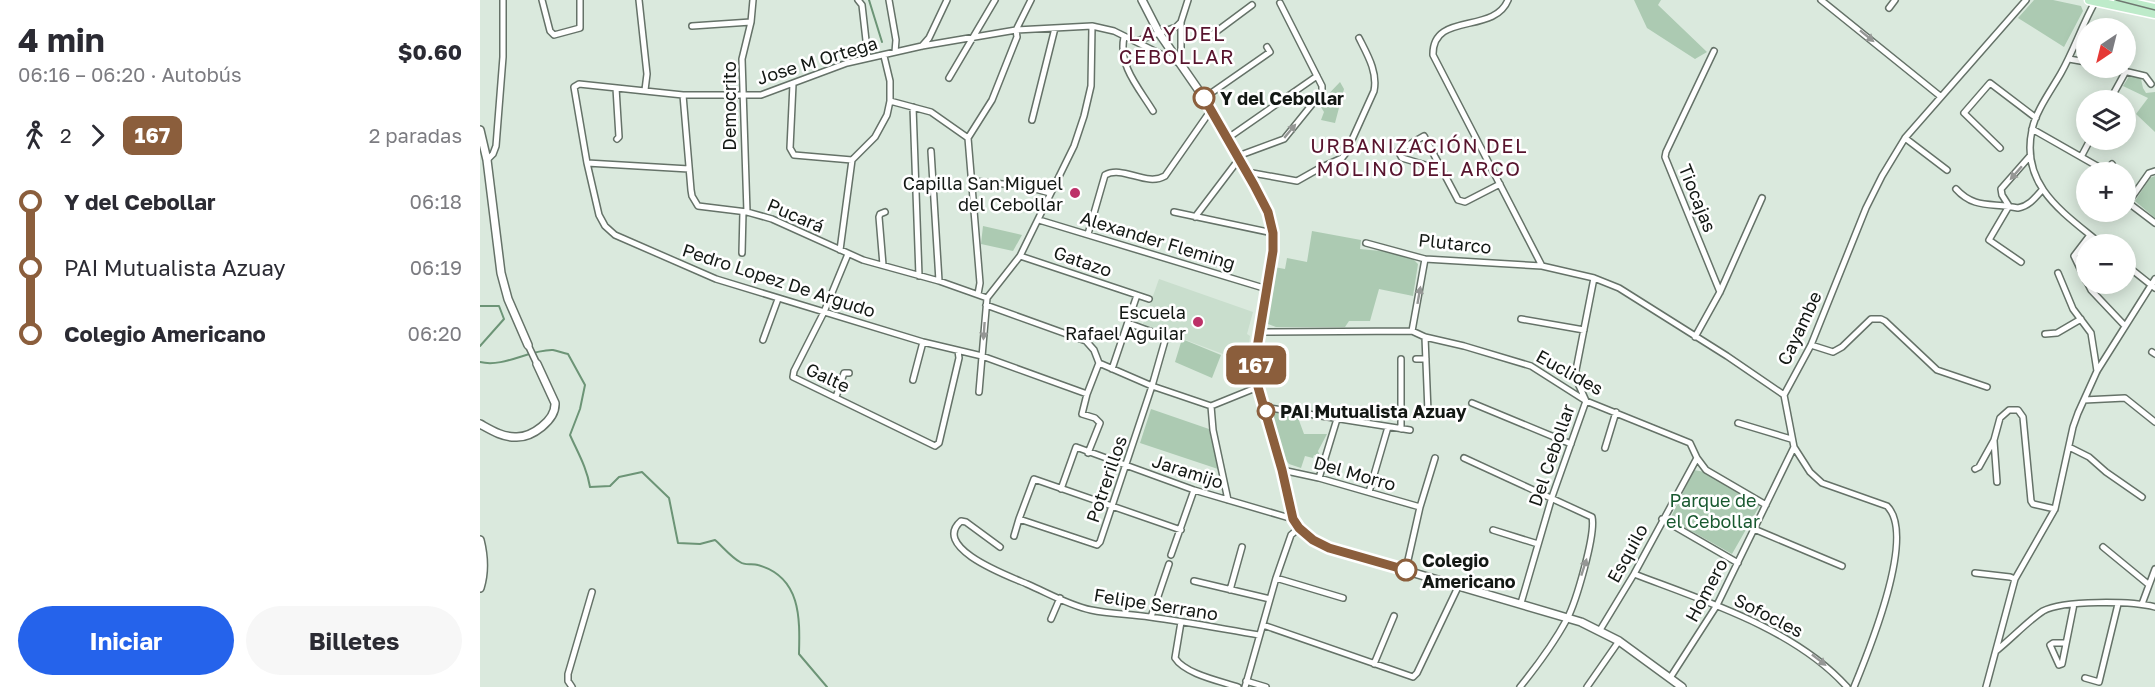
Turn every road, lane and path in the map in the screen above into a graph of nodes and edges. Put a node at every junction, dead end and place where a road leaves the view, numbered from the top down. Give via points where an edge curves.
1 (503, 0) edge
2 (542, 0) edge
3 (580, 0) edge
4 (639, 0) edge
5 (753, 0) edge
6 (858, 0) edge
7 (889, 0) edge
8 (947, 0) edge
9 (994, 0) edge
10 (1031, 0) edge
11 (1142, 0) edge
12 (1188, 0) edge
13 (1508, 0) edge
14 (1821, 0) edge
15 (1895, 0) edge
16 (2026, 0) edge
17 (2118, 0) edge
18 (2094, 1) edge
19 (1280, 3) dead end
20 (1252, 5) dead end
21 (1889, 8) dead end
22 (2155, 8) edge
23 (2155, 14) edge
24 (751, 22) junction
25 (1182, 22) junction
26 (692, 26) dead end
27 (1092, 27) junction
28 (1055, 28) junction
29 (1016, 30) junction
30 (1159, 33) junction
31 (1124, 37) junction
32 (1209, 37) dead end
33 (972, 38) junction
34 (1359, 38) dead end
35 (1137, 41) junction
36 (922, 46) junction
37 (1267, 47) dead end
38 (1714, 51) dead end
39 (895, 52) junction
40 (884, 56) junction
41 (868, 58) junction
42 (2069, 58) junction
43 (2076, 60) edge
44 (1181, 64) junction
45 (2136, 74) edge
46 (1317, 76) junction
47 (950, 78) dead end
48 (793, 84) junction
49 (2151, 84) dead end
50 (574, 87) joint
51 (616, 88) junction
52 (645, 90) junction
53 (683, 95) junction
54 (742, 96) junction
55 (1940, 96) junction
56 (1204, 98) junction
57 (890, 101) junction
58 (913, 107) junction
59 (1210, 110) junction
60 (1154, 111) dead end
61 (2036, 118) junction
62 (1032, 120) dead end
63 (2032, 129) junction
64 (480, 130) edge
65 (968, 138) junction
66 (1228, 138) junction
67 (1905, 138) junction
68 (617, 139) dead end
69 (2000, 148) dead end
70 (2085, 150) edge
71 (931, 151) dead end
72 (2030, 156) junction
73 (1239, 157) junction
74 (2081, 157) junction
75 (487, 160) junction
76 (852, 160) junction
77 (2090, 162) edge
78 (587, 163) junction
79 (689, 169) junction
80 (1442, 170) junction
81 (1947, 170) dead end
82 (2155, 171) edge
83 (1247, 172) junction
84 (973, 181) junction
85 (1500, 184) junction
86 (1956, 189) dead end
87 (2042, 190) junction
88 (1050, 193) junction
89 (1762, 198) dead end
90 (2009, 206) junction
91 (745, 212) junction
92 (885, 212) dead end
93 (1174, 212) dead end
94 (1195, 217) junction
95 (1040, 220) junction
96 (2155, 223) edge
97 (1273, 233) junction
98 (1088, 234) junction
99 (2089, 234) edge
100 (1366, 243) dead end
101 (840, 250) junction
102 (742, 253) dead end
103 (848, 254) junction
104 (1020, 256) junction
105 (1425, 259) junction
106 (2021, 262) dead end
107 (883, 265) junction
108 (1542, 266) junction
109 (2058, 273) dead end
110 (2136, 273) edge
111 (919, 276) junction
112 (1594, 278) junction
113 (2155, 279) edge
114 (939, 281) junction
115 (2153, 287) edge
116 (1267, 290) junction
117 (1720, 292) junction
118 (978, 294) junction
119 (2095, 294) edge
120 (1137, 295) junction
121 (987, 298) junction
122 (778, 299) junction
123 (1149, 299) dead end
124 (986, 305) junction
125 (824, 312) junction
126 (1521, 319) dead end
127 (2081, 319) junction
128 (1128, 323) junction
129 (2125, 326) junction
130 (1584, 330) junction
131 (1412, 331) junction
132 (1261, 333) junction
133 (2045, 334) dead end
134 (1425, 337) junction
135 (1695, 337) junction
136 (763, 340) dead end
137 (923, 342) junction
138 (528, 345) joint
139 (1811, 345) junction
140 (958, 351) junction
141 (982, 356) junction
142 (1401, 359) dead end
143 (1416, 359) dead end
144 (1426, 359) junction
145 (1099, 363) junction
146 (537, 364) joint
147 (1112, 369) junction
148 (2097, 371) junction
149 (849, 373) dead end
150 (913, 380) dead end
151 (1152, 386) junction
152 (1258, 387) junction
153 (1987, 387) dead end
154 (979, 392) dead end
155 (1087, 394) junction
156 (1784, 395) junction
157 (836, 397) junction
158 (2084, 400) junction
159 (1586, 401) junction
160 (1472, 403) dead end
161 (1211, 406) junction
162 (1264, 407) junction
163 (1616, 412) junction
164 (1416, 415) dead end
165 (1337, 419) junction
166 (2155, 422) edge
167 (1738, 423) dead end
168 (480, 424) edge
169 (1388, 427) junction
170 (1401, 429) junction
171 (1410, 430) dead end
172 (1791, 439) junction
173 (1994, 440) junction
174 (1571, 444) junction
175 (1794, 447) junction
176 (2069, 447) junction
177 (1605, 448) dead end
178 (1088, 453) junction
179 (1435, 458) dead end
180 (1464, 458) dead end
181 (1697, 458) junction
182 (1125, 466) junction
183 (1975, 469) dead end
184 (1282, 470) junction
185 (1319, 478) junction
186 (1997, 482) dead end
187 (1060, 489) junction
188 (1194, 490) junction
189 (1369, 492) junction
190 (1552, 497) junction
191 (2142, 498) dead end
192 (1228, 500) junction
193 (1766, 505) junction
194 (1420, 507) junction
195 (1112, 508) junction
196 (2055, 509) junction
197 (1019, 519) junction
198 (1293, 519) junction
199 (1662, 519) junction
200 (1299, 528) junction
201 (1754, 528) junction
202 (1181, 530) junction
203 (1493, 530) dead end
204 (1014, 536) dead end
205 (480, 540) edge
206 (1538, 544) junction
207 (1000, 547) dead end
208 (1242, 547) dead end
209 (2103, 547) dead end
210 (1172, 555) dead end
211 (1738, 563) junction
212 (1169, 564) dead end
213 (1842, 566) dead end
214 (2155, 569) edge
215 (1406, 570) junction
216 (1975, 573) dead end
217 (1634, 574) junction
218 (1276, 578) junction
219 (2015, 579) junction
220 (1194, 581) dead end
221 (2148, 584) junction
222 (1459, 585) junction
223 (480, 588) edge
224 (1230, 590) junction
225 (592, 592) dead end
226 (1060, 598) junction
227 (1343, 598) dead end
228 (1270, 599) junction
229 (1521, 603) junction
230 (2074, 604) junction
231 (2118, 604) junction
232 (2142, 604) junction
233 (1717, 605) junction
234 (2155, 607) edge
235 (1394, 616) dead end
236 (1151, 617) junction
237 (1568, 617) junction
238 (1051, 620) dead end
239 (1181, 622) junction
240 (1263, 625) junction
241 (1600, 630) junction
242 (1259, 635) junction
243 (1619, 641) junction
244 (2066, 643) dead end
245 (1995, 652) junction
246 (1374, 664) junction
247 (1670, 678) junction
248 (2085, 678) dead end
249 (1246, 684) edge
250 (572, 687) edge
251 (1238, 687) edge
252 (1266, 687) edge
253 (1520, 687) edge
254 (1587, 687) edge
255 (1682, 687) edge
256 (1847, 687) edge
257 (1854, 687) edge
258 (1986, 687) edge

1 - 75 street via 496,146
2 - 3 street via 554,35 578,30
4 - 52 street via 647,74
5 - 24 street, Democrito
6 - 41 street via 862,5
7 - 39 street
8 - 36 street
9 - 33 street
10 - 29 street
11 - 30 street
12 - 25 street
13 - 85 street via 1496,14 1448,28 1438,37 1433,50
14 -> 55 street
15 - 21 street
16 - 55 street, Cayambe
17 - 22 main road
18 - 23 main road
18 - 42 street
19 - 46 street
20 - 32 street
24 - 26 street
24 - 54 street, Democrito via 742,59
25 - 30 street
25 - 44 street
27 - 28 street, Jose M Ortega
27 - 31 street, Jose M Ortega
27 - 88 street via 1091,86 1084,116
28 - 29 street, Jose M Ortega
28 - 62 street
29 - 33 street, Jose M Ortega
29 - 65 street via 1017,37 992,100
30 - 35 street
30 - 44 street
31 - 35 street, Jose M Ortega
31 - 60 street via 1125,65
33 - 36 street, Jose M Ortega
33 - 47 street
34 - 83 street via 1370,58 1376,84 1342,158 1297,181
35 - 44 street, Jose M Ortega
36 - 39 street, Jose M Ortega
37 - 56 street via 1270,52
38 - 117 street, Tiocajas via 1665,157
39 - 40 street, Jose M Ortega
40 - 41 street, Jose M Ortega
40 - 57 street
41 - 48 street, Jose M Ortega
42 - 43 street
42 - 61 street
44 - 56 street
45 - 49 street via 2145,76
46 - 66 street
73 -> 46 street via 1287,136 1322,92
48 - 54 street, Jose M Ortega via 761,95
48 - 76 street via 792,153
50 - 51 street, Jose M Ortega via 579,84
50 - 78 street, Pedro Lopez De Argudo
51 - 52 street, Jose M Ortega
51 - 68 street
52 - 53 street, Jose M Ortega
53 - 54 street, Jose M Ortega
53 - 79 street, Pucará
54 - 91 street, Democrito
55 - 67 street, Cayambe
56 - 59 street
57 - 58 street
57 - 76 street via 875,136
58 - 65 street via 940,117
58 - 111 street
59 - 66 street
59 - 98 street via 1165,176 1156,180 1105,174
61 - 63 street
61 - 69 street via 1990,83 1964,114
63 - 72 street
63 - 74 street
64 - 75 street
65 - 84 street
66 - 73 street
67 - 81 street
67 - 139 street, Cayambe via 1866,208
70 - 74 street
71 - 114 street
72 - 87 street
72 -> 90 street via 2001,189
73 - 83 street
73 - 94 street
74 - 77 street
75 - 138 street via 501,273
76 - 101 street
78 - 79 street
78 - 122 street, Pedro Lopez De Argudo via 598,215 609,231 716,279
79 - 91 street, Pucará via 692,196 699,206
80 - 80 street via 1425,136 1398,151 1402,158
80 - 85 street via 1461,202
82 - 96 street via 2149,173 2130,200
83 - 97 street via 1268,212
84 - 88 street
84 - 118 street
85 - 108 street
86 - 90 street via 1970,201
87 - 90 street via 2024,207
87 - 99 street
88 - 95 street
89 - 117 street
90 - 106 street via 1989,240
91 - 101 street, Pucará via 772,219
91 - 102 street, Democrito
92 - 107 street via 879,217
93 - 94 street
94 - 97 street
95 - 98 street, Alexander Fleming
95 - 104 street
97 - 116 street
98 - 116 street, Alexander Fleming
100 - 105 street, Plutarco
101 - 103 street, Pucará
103 - 107 street, Pucará
103 - 125 street, Galte
104 - 120 street, Gatazo
104 - 121 street
105 - 108 street, Plutarco
131 -> 105 street
107 - 111 street, Pucará
108 - 112 street
109 - 127 street
110 - 115 street
111 - 114 street, Pucará
112 - 130 street, Del Cebollar
112 - 135 street via 1619,288
113 - 115 street
114 - 118 street, Pucará
115 - 129 street
116 - 132 street
117 - 135 street
118 - 121 street, Pucará
119 - 129 street
120 - 123 street, Gatazo
120 - 128 street
121 - 124 street
122 - 125 street, Pedro Lopez De Argudo
122 - 136 street
124 -> 141 street
124 - 145 street via 1086,341
125 - 137 street, Pedro Lopez De Argudo
125 - 157 street, Galte via 792,376
126 - 130 street
127 - 133 street via 2057,333
127 - 148 street via 2091,333
128 - 147 street
128 - 151 street, Potrerillos via 1166,337
129 - 148 street
130 - 159 street, Del Cebollar via 1576,377
131 - 132 street, Euclides
131 - 134 street, Euclides
132 - 152 street via 1256,354
134 - 144 street
134 - 159 street, Euclides via 1531,366
135 - 156 street
137 - 140 street, Pedro Lopez De Argudo
137 - 150 street
138 - 146 street
139 - 153 street via 1833,352 1871,319 1881,319 1937,370
139 - 156 street, Cayambe
140 - 141 street, Pedro Lopez De Argudo
140 - 157 street, Galte via 939,443 935,446
141 - 154 street
141 - 155 street, Pedro Lopez De Argudo
142 - 170 street
143 - 144 street
144 - 164 street via 1428,412
145 - 147 street
145 - 155 street
146 - 168 street via 555,403 549,420 517,438
147 - 151 street
148 - 158 street
149 - 157 street via 844,372
151 - 161 street
151 - 182 street, Potrerillos
152 - 161 street
152 - 162 street
155 - 178 street via 1082,414 1100,423
156 - 172 street
158 - 166 street via 2125,398
158 - 176 street
159 - 163 street, Euclides
159 - 174 street, Del Cebollar
160 - 174 street
161 - 192 street
162 - 165 street
162 - 184 street
163 - 177 street
163 - 181 street, Euclides via 1690,443
165 - 169 street
165 - 185 street
167 - 172 street
169 - 170 street
169 - 189 street
170 - 171 street
172 - 175 street
173 - 183 street
173 - 186 street
173 - 196 street via 2004,414 2014,409 2022,413 2031,501
174 - 190 street, Del Cebollar
175 - 193 street, Homero
175 - 257 street via 1822,483 1881,502 1891,509 1895,520 1890,585
176 - 191 street via 2089,456
176 - 196 street
178 - 182 street, Jaramijo
178 - 187 street, Jaramijo via 1076,447
179 - 194 street
180 - 190 street
181 - 193 street, Euclides via 1706,470
181 - 199 street, Esquilo
182 - 188 street, Jaramijo
182 - 195 street, Potrerillos
184 - 185 street, Del Morro
184 - 198 street
185 - 189 street, Del Morro
187 - 195 street
187 - 197 street via 1034,479
188 - 192 street, Jaramijo
188 - 202 street
189 - 194 street, Del Morro
190 - 206 street, Del Cebollar
237 -> 190 street via 1594,525 1592,517
192 - 198 street, Jaramijo
193 - 201 street, Homero
194 - 215 street
195 - 197 street, Potrerillos via 1096,545
195 - 202 street
196 - 219 street
197 - 204 street
198 - 200 street
199 - 211 street
199 - 217 street, Esquilo
200 - 215 street via 1329,548
200 - 218 street via 1291,535
201 - 211 street, Homero
201 - 213 street
202 - 210 street
203 - 206 street
205 - 223 street via 484,557
206 - 229 street, Del Cebollar
207 - 226 street, Felipe Serrano via 966,522 956,526 955,538 966,554
208 - 224 street
209 - 221 street
211 - 233 street, Homero
212 - 236 street
214 - 221 street
215 - 222 street
216 - 219 street
217 - 233 street, Sofocles
217 - 241 street, Esquilo
218 - 227 street
218 - 228 street
219 - 245 street
220 - 224 street
221 - 232 street
222 - 229 street
222 - 246 street via 1413,677
224 - 228 street
225 - 250 street via 568,674
226 - 236 street, Felipe Serrano via 1092,610
226 - 238 street
228 - 240 street
229 - 237 street
230 - 231 street
230 - 244 street
230 - 245 street via 2040,613
231 - 232 street
231 - 248 street via 2099,682
232 - 234 street
233 - 247 street, Homero
233 -> 256 street, Sofocles via 1810,653
235 - 246 street
236 - 239 street, Felipe Serrano
237 - 241 street
237 - 253 street
239 - 242 street, Felipe Serrano
239 - 251 street via 1176,661 1186,669
240 - 242 street
240 - 246 street
241 - 243 street
242 - 249 street
243 - 247 street
243 - 254 street
245 - 258 street
247 - 255 street
249 - 252 street

